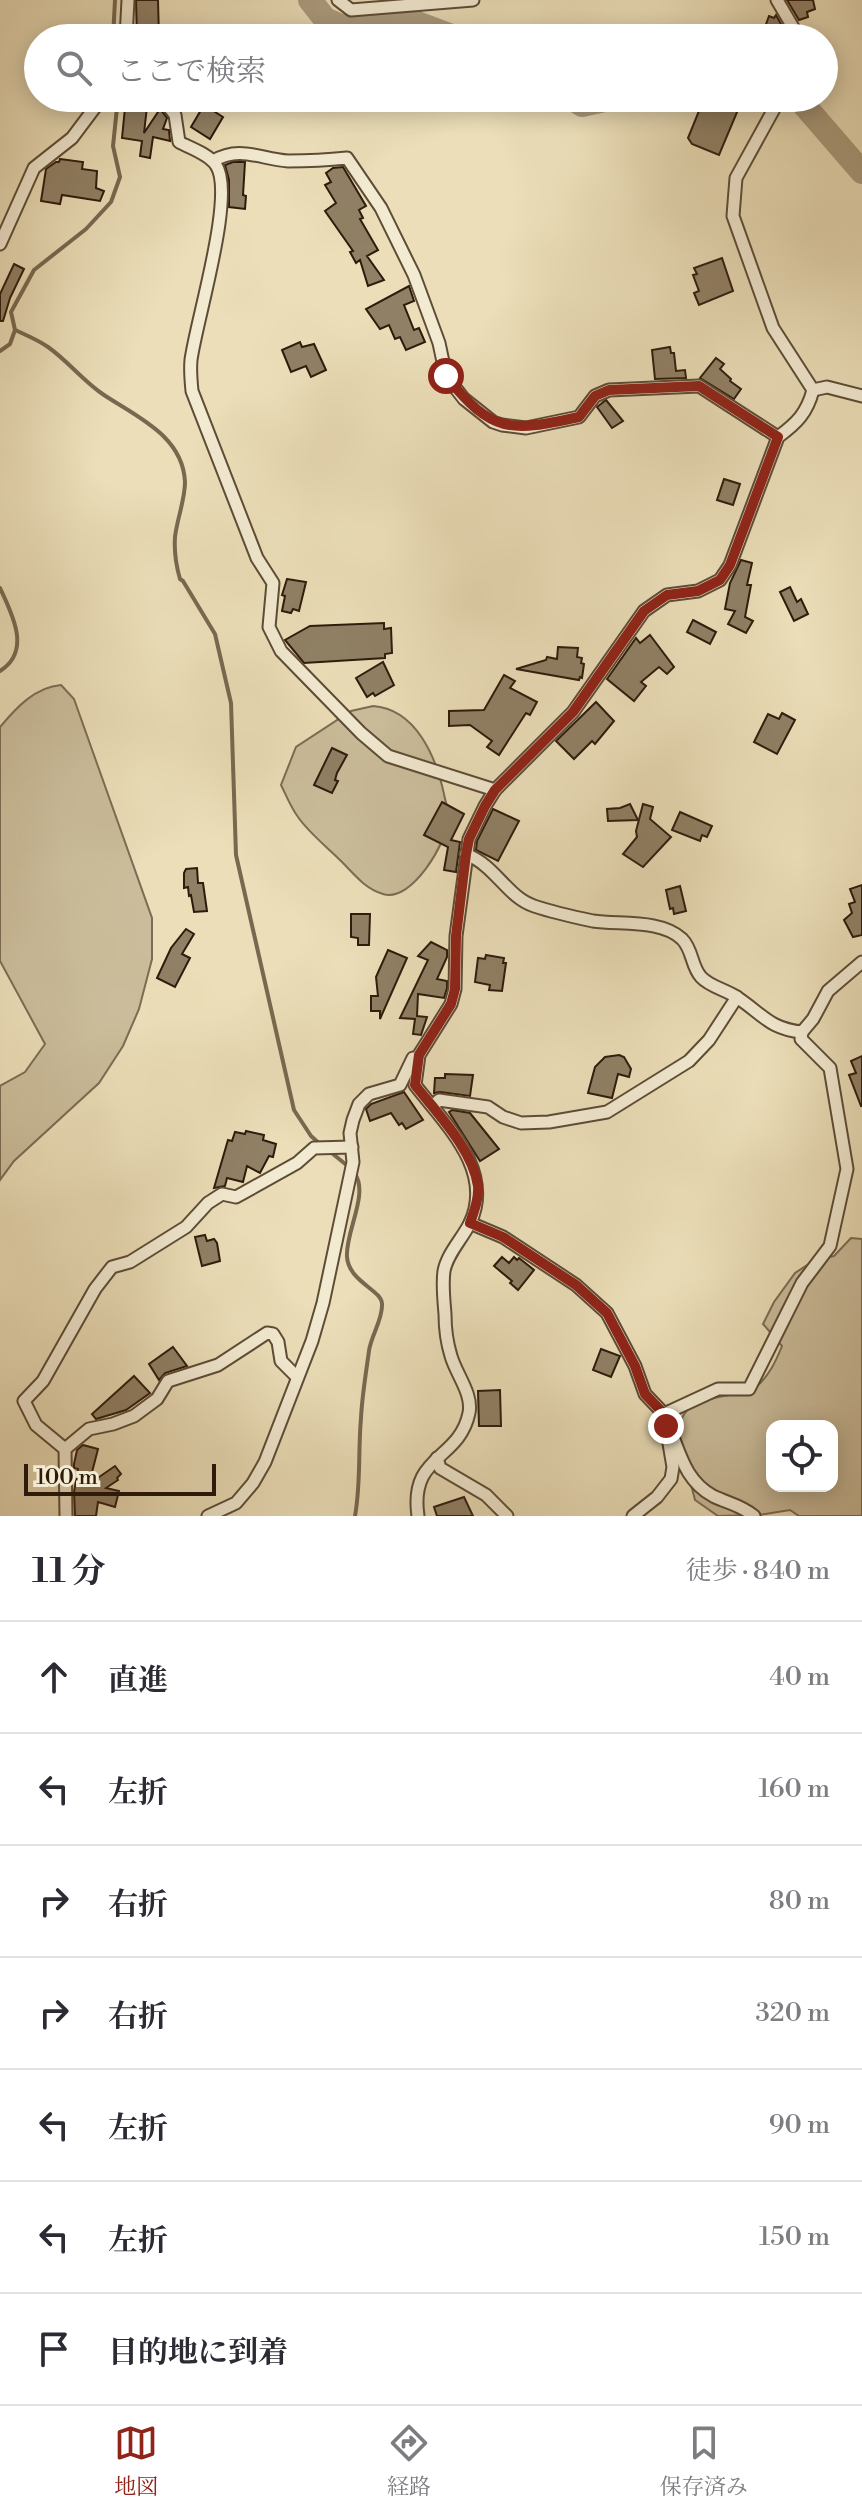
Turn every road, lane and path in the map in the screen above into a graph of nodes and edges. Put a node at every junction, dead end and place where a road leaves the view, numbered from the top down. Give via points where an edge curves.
1 (128, 0) edge
2 (338, 0) edge
3 (473, 0) edge
4 (777, 0) edge
5 (372, 4) edge
6 (127, 24) edge
7 (791, 24) edge
8 (92, 112) edge
9 (173, 112) edge
10 (772, 112) edge
11 (213, 161) junction
12 (0, 244) edge
13 (813, 390) junction
14 (862, 396) edge
15 (778, 437) junction
16 (495, 790) junction
17 (466, 854) junction
18 (862, 962) edge
19 (737, 997) junction
20 (802, 1032) junction
21 (419, 1055) junction
22 (434, 1105) junction
23 (352, 1147) junction
24 (470, 1223) junction
25 (297, 1377) junction
26 (665, 1420) junction
27 (65, 1449) junction
28 (437, 1458) junction
29 (66, 1516) edge
30 (208, 1516) edge
31 (418, 1516) edge
32 (507, 1516) edge
33 (633, 1516) edge
34 (754, 1516) edge

1 - 6 street
2 - 5 street via 351,10
3 - 5 street
4 - 7 street
8 - 12 street via 72,138 34,168
9 - 11 street via 179,142
10 - 13 street via 736,178 733,216 773,328
11 - 15 street via 245,151 284,160 347,158 381,208 414,275 446,376 493,422 535,427 579,417 595,396 609,390 699,386
11 - 16 street via 219,168 219,228 191,361 192,391 257,558 273,583 269,627 281,651 388,756
13 - 14 street via 827,387
13 - 15 street via 808,409
15 - 16 street via 720,580 698,591 667,595 644,611 573,712
16 - 17 street
17 - 19 street via 532,905 593,921 668,929 683,940 704,980
17 - 21 street via 455,989
18 - 20 street via 828,991
19 - 20 street via 770,1024
19 - 22 street via 689,1061 607,1112 521,1123 488,1107 439,1100
20 - 26 street via 801,1039 830,1068 847,1169 830,1246 802,1283 749,1389 718,1389
21 - 22 street via 415,1085
21 - 23 street via 400,1085 369,1094 359,1104 350,1133
22 - 24 street via 473,1168 478,1187
23 - 25 street via 323,1303
23 - 27 street via 314,1148 236,1197 222,1194 186,1227 130,1262 112,1267 43,1381 24,1401 36,1425
24 - 26 street via 503,1237 576,1285 607,1313 645,1394
24 - 28 street via 444,1270 450,1356 470,1410 463,1433
25 - 27 street via 281,1361 273,1334 267,1333 218,1365 168,1381 157,1399 134,1416 89,1429
25 - 30 street via 253,1483 236,1503
26 - 33 street via 671,1479
26 - 34 street via 698,1485
27 - 29 street
28 - 31 street via 423,1471 417,1489
28 - 32 street via 440,1468 486,1495

